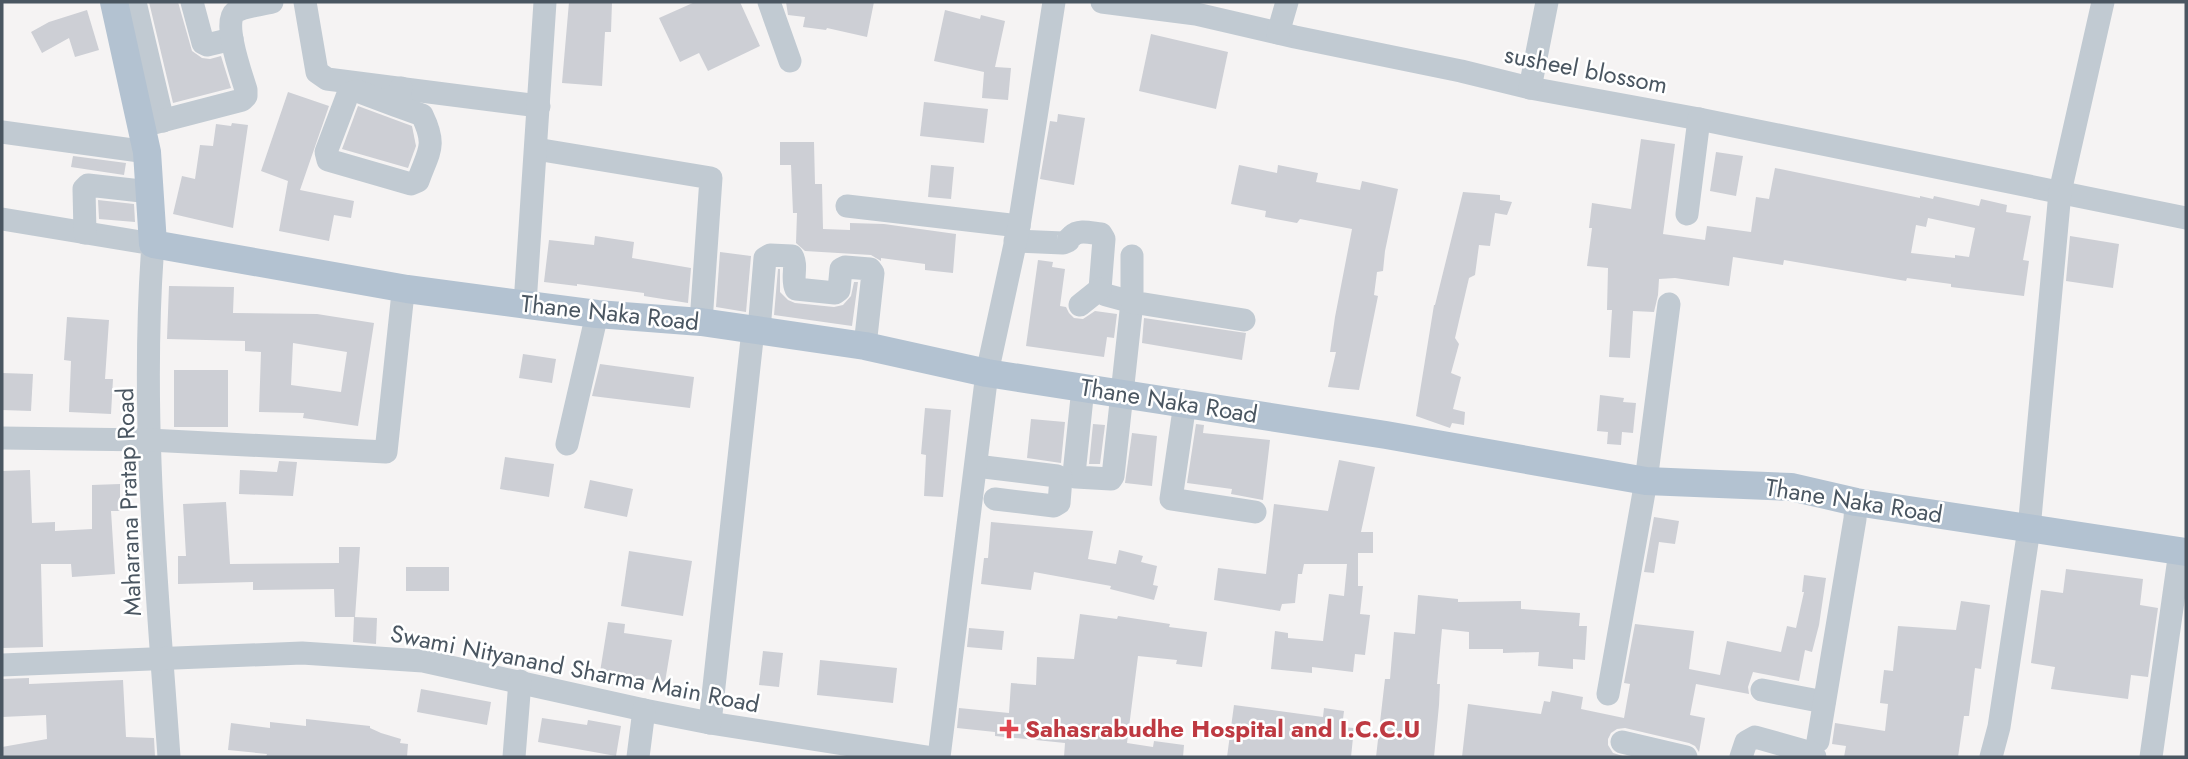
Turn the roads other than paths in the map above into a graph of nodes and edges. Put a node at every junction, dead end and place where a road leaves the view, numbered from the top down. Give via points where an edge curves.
1 (114, 2) edge
2 (135, 2) edge
3 (192, 2) edge
4 (272, 2) edge
5 (304, 2) edge
6 (545, 2) edge
7 (769, 2) edge
8 (1054, 2) edge
9 (1102, 2) edge
10 (1287, 2) edge
11 (1547, 2) edge
12 (2103, 2) edge
13 (231, 8) edge
14 (1198, 8) edge
15 (1278, 33) junction
16 (232, 39) junction
17 (790, 61) dead end
18 (1530, 88) junction
19 (399, 97) junction
20 (539, 106) junction
21 (1699, 119) junction
22 (2, 132) edge
23 (151, 133) junction
24 (536, 149) junction
25 (150, 192) junction
26 (2060, 192) junction
27 (847, 206) dead end
28 (1687, 214) dead end
29 (2186, 218) edge
30 (2, 219) edge
31 (85, 233) junction
32 (1017, 233) junction
33 (153, 244) junction
34 (1132, 256) dead end
35 (407, 289) junction
36 (1100, 289) junction
37 (1132, 302) junction
38 (525, 304) junction
39 (1669, 304) dead end
40 (1080, 305) dead end
41 (597, 314) junction
42 (1244, 320) dead end
43 (701, 322) junction
44 (756, 330) junction
45 (865, 346) junction
46 (988, 373) junction
47 (1083, 387) junction
48 (1122, 394) junction
49 (1185, 403) junction
50 (2, 438) edge
51 (149, 440) junction
52 (567, 444) dead end
53 (976, 466) junction
54 (1646, 481) junction
55 (995, 499) dead end
56 (1856, 502) junction
57 (1255, 512) dead end
58 (2029, 529) junction
59 (2183, 551) edge
60 (162, 660) junction
61 (2, 665) edge
62 (520, 681) junction
63 (1762, 690) dead end
64 (1608, 694) dead end
65 (1824, 702) junction
66 (644, 710) junction
67 (710, 723) junction
68 (1622, 742) dead end
69 (1816, 749) edge
70 (2000, 754) edge
71 (1672, 756) edge
72 (169, 757) edge
73 (514, 757) edge
74 (638, 757) edge
75 (927, 757) edge
76 (939, 757) edge
77 (1741, 757) edge
78 (2151, 757) edge

1 - 23 main road
2 - 23 street
3 - 16 street via 205,45
4 - 13 street
5 - 19 street via 317,72 327,79
6 - 20 street
7 - 17 street
8 - 32 street
9 - 14 street, susheel blossom
10 - 15 street
11 - 18 street
12 - 26 street
13 - 16 street
14 - 15 street, susheel blossom
15 - 18 street, susheel blossom
16 - 23 street via 246,96
18 - 21 street, susheel blossom
19 - 19 street via 422,115 431,133 432,143 418,181 411,184 328,160 326,152 348,94 357,91
19 - 20 street
20 - 24 street
21 - 26 street, susheel blossom
21 - 28 street
22 - 23 street
23 - 25 main road
24 - 38 street
24 - 43 street via 711,178
25 - 31 street via 88,185 84,189
25 - 33 main road
26 - 29 street, susheel blossom
26 - 58 street
27 - 32 street
30 - 31 street
31 - 33 street
32 - 36 street via 1063,243 1080,231 1101,234
32 - 46 street
33 - 35 main road, Thane Naka Road
33 - 51 street, Maharana Pratap Road
34 - 37 street
35 - 38 main road, Thane Naka Road
35 - 51 street via 386,452
36 - 37 street
36 - 40 street
37 - 42 street
37 - 48 street
38 - 41 main road, Thane Naka Road
39 - 54 street
41 - 43 main road, Thane Naka Road
41 - 52 street
43 - 44 main road, Thane Naka Road
44 - 45 main road, Thane Naka Road
44 - 45 street via 765,258 792,256 796,289 835,293 841,269 873,272
44 - 67 street
45 - 46 main road, Thane Naka Road
46 - 47 main road, Thane Naka Road
46 - 53 street
47 - 48 main road, Thane Naka Road
47 - 48 street via 1076,477 1113,476
48 - 49 main road, Thane Naka Road
49 - 54 main road, Thane Naka Road
49 - 57 street via 1171,499
50 - 51 street
51 - 60 street, Maharana Pratap Road
53 - 55 street via 1061,478 1055,506
53 - 76 street
54 - 56 main road, Thane Naka Road via 1791,487
54 - 64 street
56 - 58 main road, Thane Naka Road
56 - 65 street
58 - 59 main road, Thane Naka Road
58 - 70 street
59 - 78 street
60 - 61 street, Swami Nityanand Sharma Main Road
60 - 62 street, Swami Nityanand Sharma Main Road via 336,654 423,661
60 - 72 street, Maharana Pratap Road
62 - 66 street, Swami Nityanand Sharma Main Road
62 - 73 street
63 - 65 street
65 - 69 street
66 - 67 street, Swami Nityanand Sharma Main Road
66 - 74 street
67 - 75 street, Swami Nityanand Sharma Main Road
68 - 71 street
69 - 77 street via 1812,752 1755,737 1746,742

